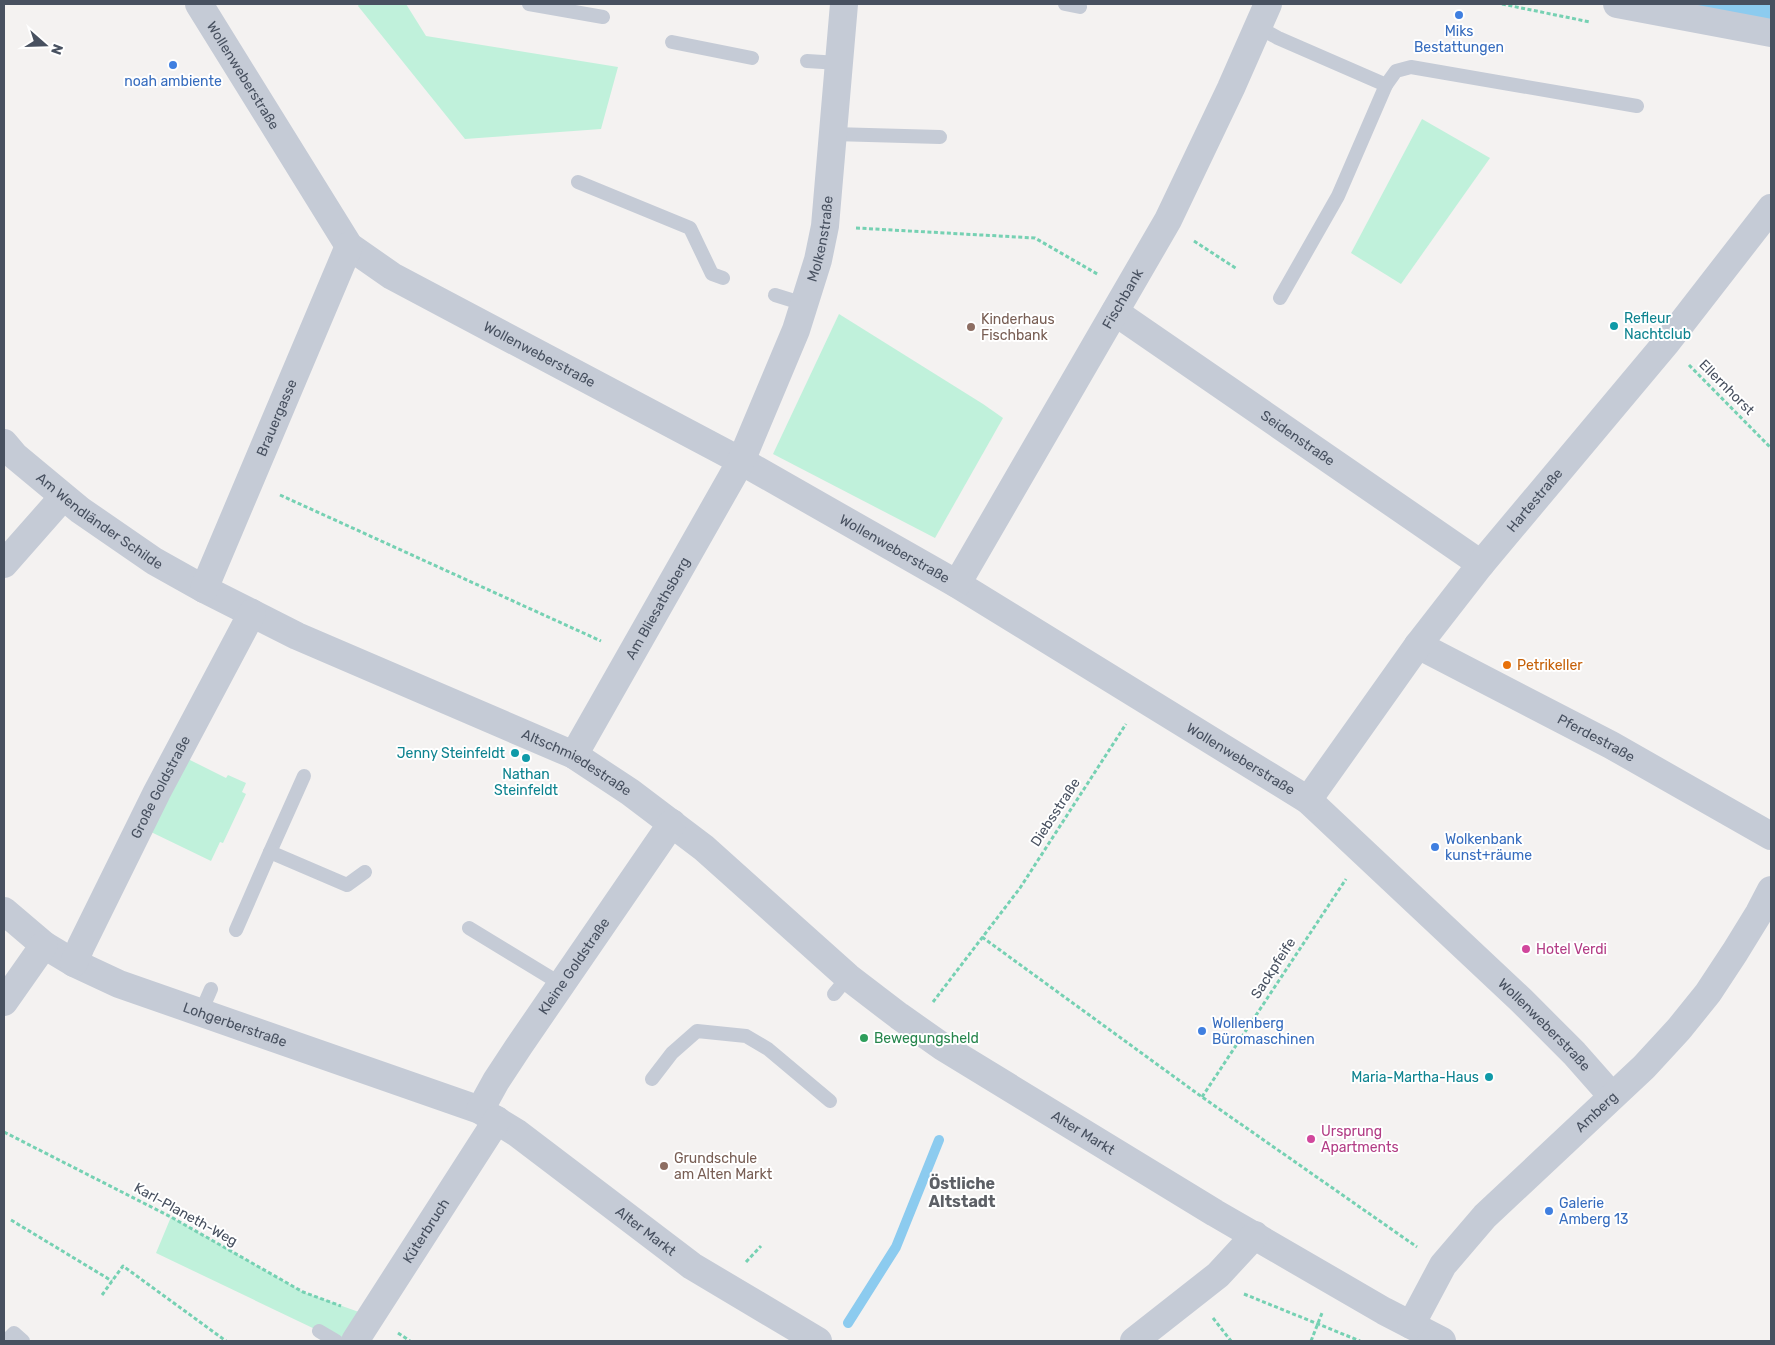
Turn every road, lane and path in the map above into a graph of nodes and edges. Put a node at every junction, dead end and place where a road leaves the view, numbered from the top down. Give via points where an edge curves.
1 (199, 4) edge
2 (529, 4) edge
3 (844, 4) edge
4 (1065, 4) edge
5 (1617, 4) edge
6 (1080, 7) dead end
7 (1263, 16) edge
8 (603, 17) dead end
9 (1771, 33) edge
10 (672, 42) dead end
11 (752, 58) dead end
12 (807, 61) dead end
13 (839, 63) junction
14 (1386, 85) junction
15 (1637, 106) dead end
16 (833, 134) junction
17 (940, 137) dead end
18 (578, 182) dead end
19 (1771, 208) edge
20 (1165, 224) junction
21 (825, 226) junction
22 (349, 246) junction
23 (1237, 269) dead end
24 (723, 278) dead end
25 (775, 295) dead end
26 (1280, 298) dead end
27 (1122, 301) junction
28 (804, 304) junction
29 (1667, 342) junction
30 (4, 443) edge
31 (1771, 448) edge
32 (741, 461) junction
33 (249, 481) junction
34 (63, 497) junction
35 (4, 564) edge
36 (1482, 564) junction
37 (957, 584) junction
38 (204, 589) junction
39 (252, 613) junction
40 (585, 634) dead end
41 (1418, 645) junction
42 (1144, 697) junction
43 (574, 755) junction
44 (304, 776) dead end
45 (1308, 800) junction
46 (672, 823) junction
47 (1771, 836) edge
48 (270, 852) junction
49 (1364, 852) junction
50 (365, 872) dead end
51 (1771, 890) edge
52 (4, 911) edge
53 (469, 928) dead end
54 (236, 930) dead end
55 (982, 937) junction
56 (44, 946) junction
57 (74, 963) junction
58 (561, 984) junction
59 (4, 1002) edge
60 (907, 1021) junction
61 (652, 1079) dead end
62 (1612, 1096) junction
63 (1202, 1098) junction
64 (830, 1101) dead end
65 (489, 1115) junction
66 (4, 1132) edge
67 (11, 1220) dead end
68 (1255, 1235) junction
69 (761, 1246) dead end
70 (1443, 1265) junction
71 (742, 1266) dead end
72 (112, 1281) junction
73 (1241, 1292) dead end
74 (102, 1294) dead end
75 (350, 1309) dead end
76 (1318, 1324) junction
77 (1411, 1325) junction
78 (319, 1331) dead end
79 (6, 1341) edge
80 (23, 1341) edge
81 (226, 1341) edge
82 (336, 1341) edge
83 (355, 1341) edge
84 (818, 1341) edge
85 (1134, 1341) edge
86 (1311, 1341) edge
87 (1360, 1341) edge
88 (1442, 1341) edge

1 - 22 street, Wollenweberstraße
2 - 8 lane
3 - 13 street, Molkenstraße
4 - 6 lane
5 - 9 street
7 - 14 lane via 1278,38
7 - 20 street, Fischbank
10 - 11 lane
12 - 13 lane
13 - 16 street, Molkenstraße
14 - 15 lane via 1396,71 1411,67
14 - 26 lane via 1338,196
16 - 17 lane
16 - 21 street, Molkenstraße
18 - 24 lane via 690,228 712,274
19 - 29 street, Hartestraße
20 - 23 path
20 - 27 street, Fischbank
21 - 27 path via 1035,238
21 - 28 street, Molkenstraße
22 - 32 street, Wollenweberstraße via 392,276
22 - 33 street, Brauergasse
25 - 28 lane
27 - 36 street, Seidenstraße
27 - 37 street, Fischbank
28 - 32 street, Molkenstraße
29 - 31 path, Ellernhorst
29 - 36 street, Hartestraße
30 - 34 street, Am Wendländer Schilde
32 - 37 street, Wollenweberstraße
32 - 43 street, Am Bliesathsberg
33 - 38 street, Brauergasse
33 - 40 path
34 - 35 street
34 - 38 street, Am Wendländer Schilde via 154,561
36 - 41 street, Hartestraße
37 - 42 street, Wollenweberstraße
38 - 39 street, Altschmiedestraße
39 - 43 street, Altschmiedestraße via 297,636
39 - 57 street, Große Goldstraße via 157,792
41 - 45 street, Hartestraße
41 - 47 street, Pferdestraße via 1610,745
42 - 45 street, Wollenweberstraße
42 - 55 path, Diebsstraße via 1020,888
43 - 46 street, Altschmiedestraße
44 - 48 lane
45 - 49 street, Wollenweberstraße
46 - 58 street, Kleine Goldstraße
46 - 60 street, Altschmiedestraße via 704,848 841,986
48 - 50 lane via 347,885
48 - 54 lane
49 - 62 street, Wollenweberstraße via 1521,1000
49 - 63 path, Sackpfeife
51 - 62 street, Amberg via 1760,913 1708,993 1644,1067
52 - 56 street, Lohgerberstraße
53 - 58 lane
55 - 60 path
55 - 63 path
56 - 57 street, Lohgerberstraße
56 - 59 street
57 - 65 street, Lohgerberstraße via 119,984 206,1000
58 - 65 street, Kleine Goldstraße via 496,1081
60 - 68 street, Alter Markt via 978,1069
61 - 64 lane via 672,1053 697,1031 746,1036 768,1049
62 - 70 street, Amberg via 1485,1216
63 - 70 path
65 - 83 street, Küterbruch
65 - 84 street, Alter Markt via 692,1266
66 - 75 path, Karl-Planeth-Weg via 171,1217 303,1292
67 - 72 path
68 - 77 street, Alter Markt
68 - 85 street via 1218,1275
69 - 71 path
70 - 77 street, Amberg
72 - 74 path
72 - 81 path via 123,1266
73 - 76 path
76 - 86 path
76 - 87 path
77 - 88 street, Alter Markt
78 - 82 lane
79 - 80 lane via 14,1333

